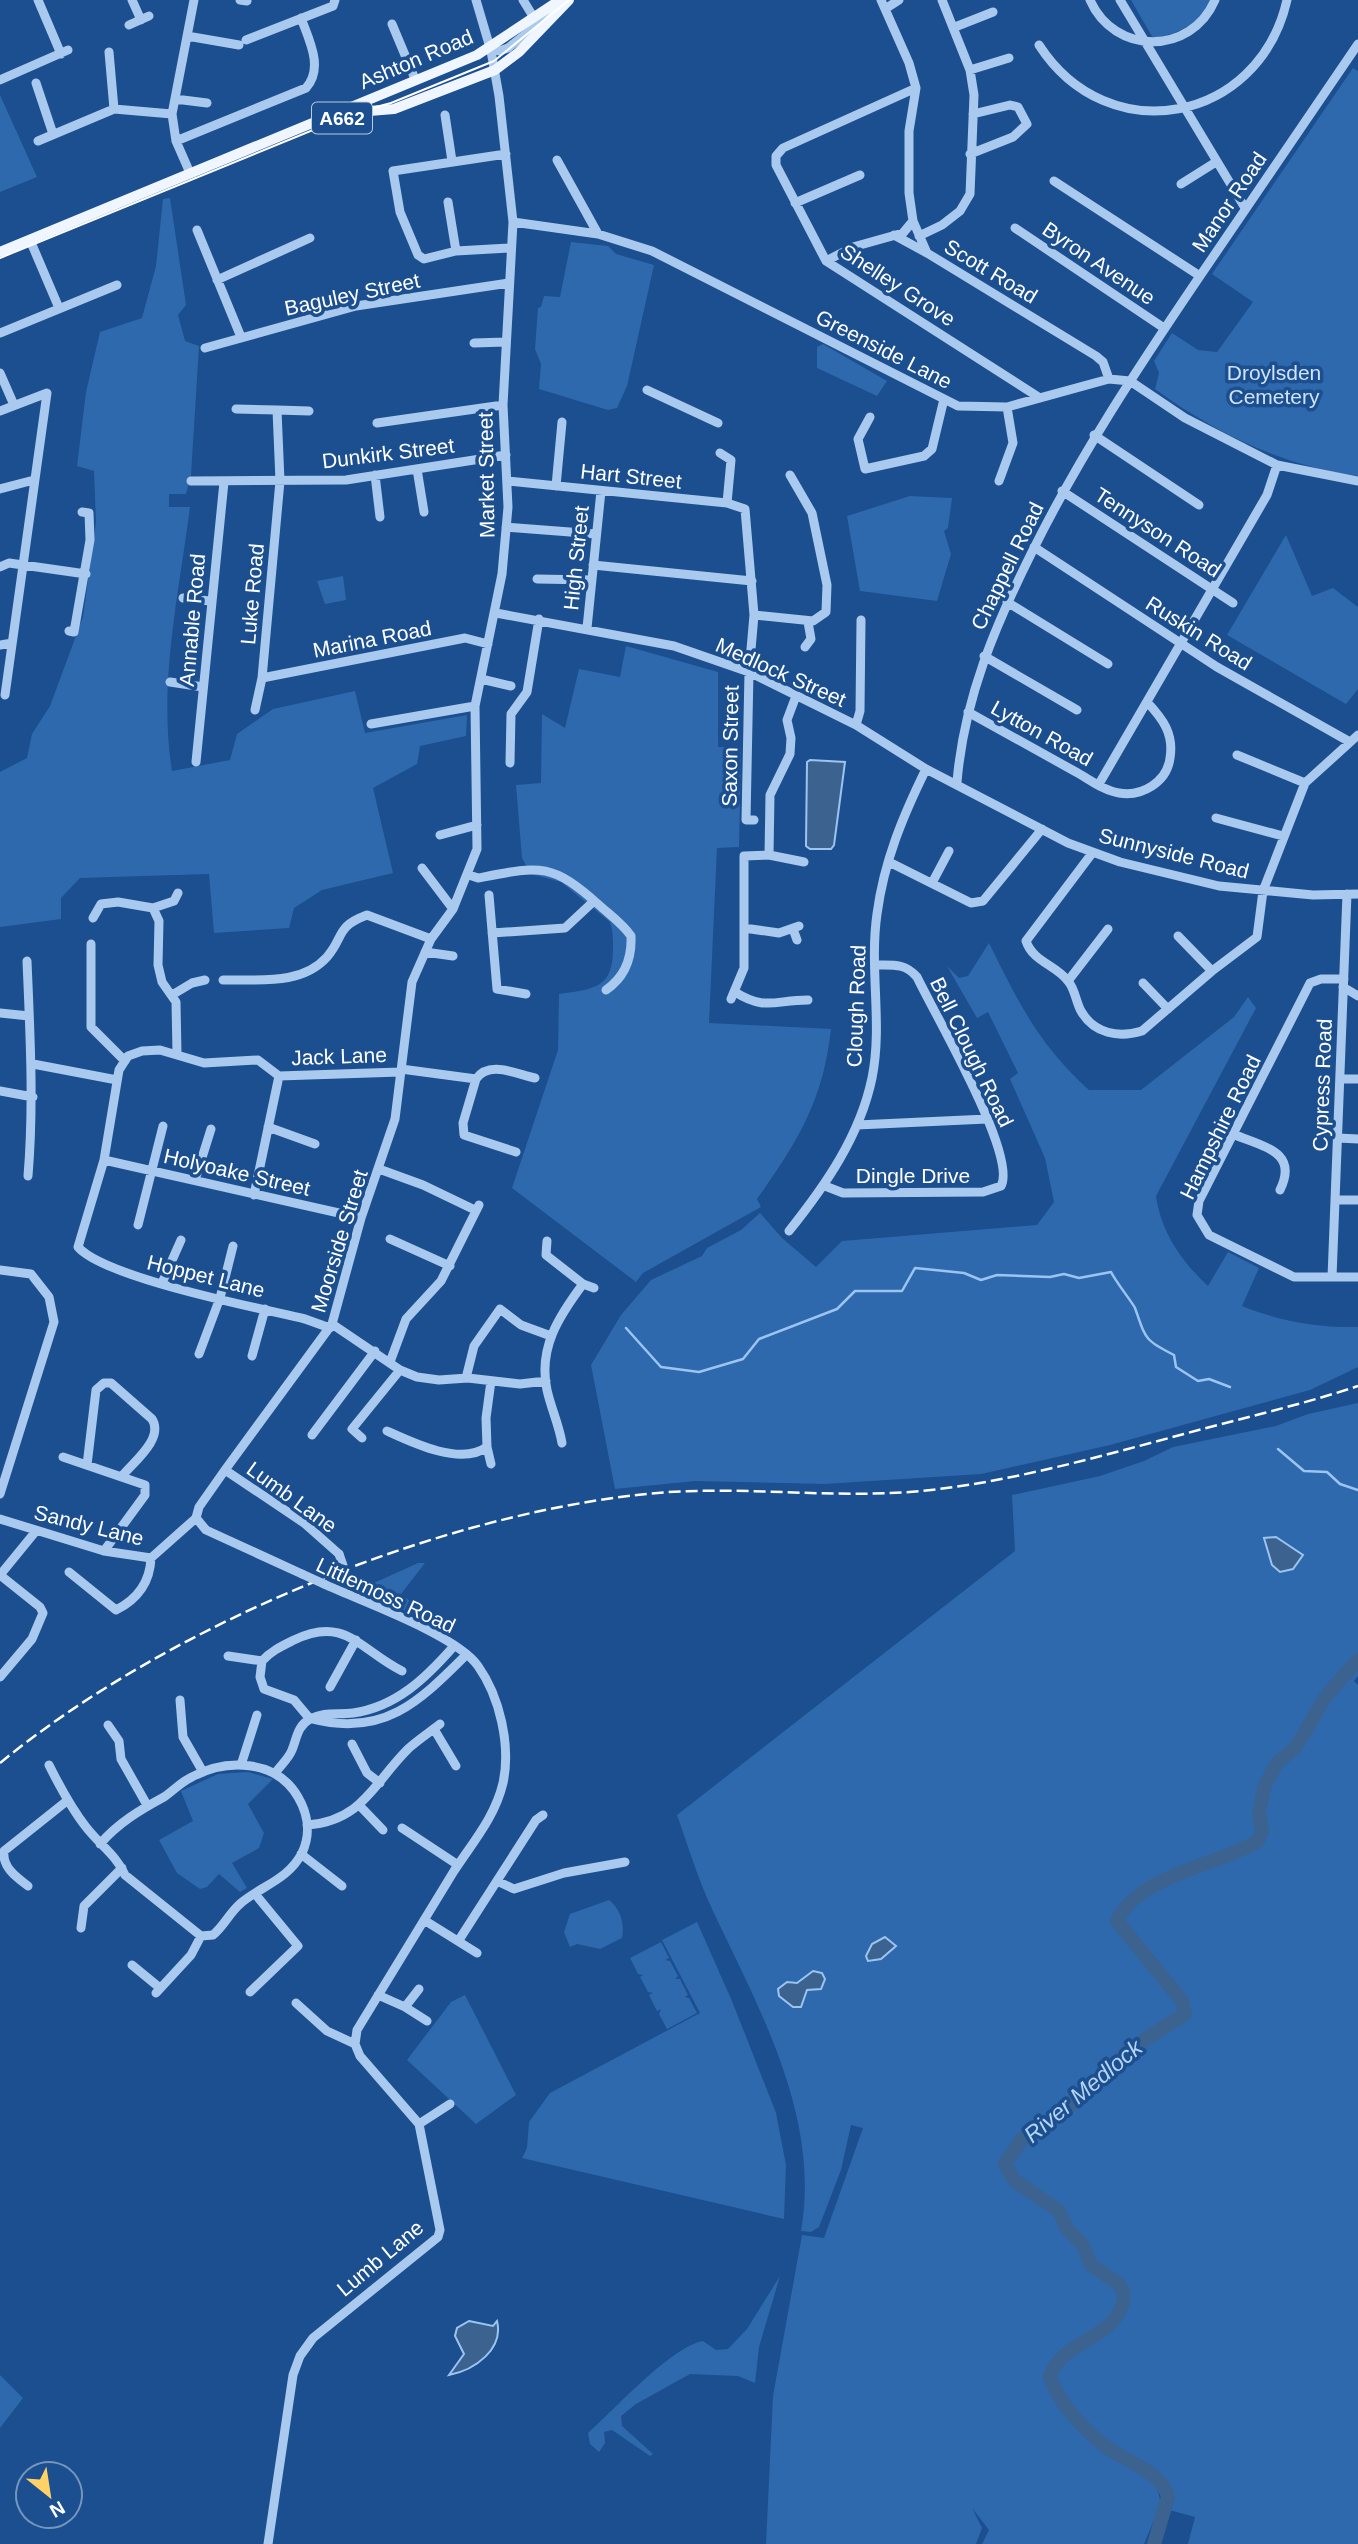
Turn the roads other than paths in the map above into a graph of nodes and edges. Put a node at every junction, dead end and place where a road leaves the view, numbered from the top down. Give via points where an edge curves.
1 (38, 0) edge
2 (132, 0) edge
3 (194, 0) edge
4 (335, 0) edge
5 (476, 0) edge
6 (523, 0) edge
7 (899, 0) edge
8 (942, 0) edge
9 (1090, 0) edge
10 (1120, 0) edge
11 (1215, 0) edge
12 (1287, 0) edge
13 (564, 2) edge
14 (883, 4) edge
15 (993, 12) dead end
16 (301, 18) junction
17 (534, 18) junction
18 (392, 24) dead end
19 (129, 25) dead end
20 (955, 27) junction
21 (187, 36) junction
22 (1145, 43) junction
23 (1358, 44) edge
24 (1039, 45) dead end
25 (491, 48) junction
26 (109, 52) dead end
27 (1349, 57) junction
28 (1009, 58) dead end
29 (1358, 63) edge
30 (495, 70) junction
31 (970, 70) junction
32 (415, 79) junction
33 (0, 80) edge
34 (36, 83) dead end
35 (916, 88) junction
36 (175, 99) junction
37 (207, 103) dead end
38 (114, 109) junction
39 (1185, 109) junction
40 (172, 114) junction
41 (973, 114) junction
42 (445, 115) dead end
43 (53, 134) junction
44 (38, 141) dead end
45 (176, 141) junction
46 (506, 154) junction
47 (970, 154) junction
48 (557, 160) dead end
49 (452, 161) junction
50 (1216, 162) junction
51 (190, 173) junction
52 (860, 175) dead end
53 (1055, 181) dead end
54 (1181, 184) dead end
55 (448, 202) dead end
56 (795, 203) junction
57 (1245, 208) junction
58 (913, 221) junction
59 (513, 222) junction
60 (1015, 228) dead end
61 (197, 230) dead end
62 (598, 234) junction
63 (894, 235) junction
64 (919, 236) junction
65 (310, 238) dead end
66 (30, 240) junction
67 (509, 248) junction
68 (456, 251) junction
69 (0, 252) edge
70 (927, 253) junction
71 (826, 261) junction
72 (1200, 276) junction
73 (217, 280) junction
74 (509, 283) junction
75 (117, 285) dead end
76 (59, 308) junction
77 (1164, 328) junction
78 (0, 333) edge
79 (241, 337) junction
80 (505, 342) junction
81 (474, 343) dead end
82 (205, 348) dead end
83 (0, 373) edge
84 (1109, 379) junction
85 (1130, 381) junction
86 (647, 390) dead end
87 (1040, 398) junction
88 (944, 399) junction
89 (14, 405) junction
90 (503, 405) junction
91 (1007, 407) junction
92 (236, 409) dead end
93 (277, 410) junction
94 (0, 411) edge
95 (309, 411) dead end
96 (870, 417) dead end
97 (562, 422) dead end
98 (718, 423) dead end
99 (377, 424) dead end
100 (1094, 435) junction
101 (720, 453) dead end
102 (506, 455) junction
103 (1276, 465) junction
104 (417, 469) junction
105 (375, 475) junction
106 (790, 475) dead end
107 (34, 480) junction
108 (191, 481) dead end
109 (280, 481) junction
110 (507, 481) junction
111 (999, 481) dead end
112 (1358, 481) edge
113 (224, 482) junction
114 (556, 486) junction
115 (0, 489) edge
116 (601, 491) junction
117 (1062, 491) junction
118 (727, 503) junction
119 (1199, 505) dead end
120 (82, 512) dead end
121 (424, 512) dead end
122 (747, 515) joint
123 (380, 517) dead end
124 (506, 527) junction
125 (596, 534) junction
126 (1034, 547) junction
127 (22, 564) junction
128 (593, 565) junction
129 (0, 567) edge
130 (86, 574) junction
131 (537, 579) dead end
132 (592, 580) junction
133 (752, 581) junction
134 (1212, 589) junction
135 (183, 598) dead end
136 (210, 601) junction
137 (1007, 602) junction
138 (1233, 603) dead end
139 (495, 613) junction
140 (754, 615) junction
141 (539, 619) junction
142 (861, 620) dead end
143 (808, 622) junction
144 (587, 628) junction
145 (69, 631) dead end
146 (822, 641) dead end
147 (12, 643) junction
148 (1181, 643) junction
149 (488, 644) junction
150 (0, 645) edge
151 (984, 656) junction
152 (1108, 664) dead end
153 (748, 672) junction
154 (262, 678) junction
155 (481, 679) junction
156 (170, 682) dead end
157 (511, 686) dead end
158 (203, 687) junction
159 (5, 695) dead end
160 (796, 696) junction
161 (1147, 702) junction
162 (475, 706) junction
163 (255, 710) dead end
164 (1077, 710) dead end
165 (968, 712) junction
166 (371, 724) dead end
167 (856, 725) junction
168 (1354, 738) edge
169 (1237, 755) dead end
170 (196, 762) dead end
171 (510, 762) dead end
172 (926, 769) junction
173 (957, 782) junction
174 (1305, 783) junction
175 (1099, 784) junction
176 (1216, 818) dead end
177 (750, 820) dead end
178 (477, 825) junction
179 (1042, 829) junction
180 (440, 835) dead end
181 (1283, 836) junction
182 (949, 851) dead end
183 (1093, 852) junction
184 (769, 855) junction
185 (804, 862) dead end
186 (889, 862) junction
187 (422, 868) dead end
188 (469, 875) junction
189 (932, 883) junction
190 (1263, 891) junction
191 (178, 893) dead end
192 (1347, 894) junction
193 (1358, 894) edge
194 (489, 895) dead end
195 (594, 901) junction
196 (153, 908) junction
197 (453, 909) junction
198 (93, 918) dead end
199 (744, 928) junction
200 (1108, 929) dead end
201 (492, 933) junction
202 (1178, 936) dead end
203 (431, 939) junction
204 (797, 940) dead end
205 (91, 944) dead end
206 (425, 952) junction
207 (453, 956) dead end
208 (27, 961) dead end
209 (875, 965) junction
210 (1212, 971) junction
211 (205, 980) dead end
212 (223, 980) dead end
213 (1068, 981) junction
214 (1343, 983) junction
215 (1143, 984) dead end
216 (606, 990) dead end
217 (526, 994) dead end
218 (172, 995) junction
219 (1358, 996) edge
220 (808, 1000) dead end
221 (1168, 1009) junction
222 (0, 1013) edge
223 (29, 1016) junction
224 (177, 1055) junction
225 (125, 1061) junction
226 (33, 1064) junction
227 (401, 1070) junction
228 (118, 1075) junction
229 (279, 1076) junction
230 (535, 1078) dead end
231 (476, 1079) junction
232 (1340, 1079) junction
233 (1358, 1079) edge
234 (0, 1091) edge
235 (33, 1097) junction
236 (987, 1119) junction
237 (857, 1125) junction
238 (163, 1126) dead end
239 (268, 1127) junction
240 (211, 1129) dead end
241 (1233, 1134) junction
242 (1338, 1138) junction
243 (1358, 1139) edge
244 (315, 1144) dead end
245 (516, 1152) dead end
246 (104, 1160) junction
247 (379, 1169) junction
248 (152, 1171) junction
249 (28, 1176) dead end
250 (195, 1180) junction
251 (825, 1186) junction
252 (1001, 1186) joint
253 (1280, 1190) dead end
254 (254, 1195) junction
255 (1335, 1200) junction
256 (1358, 1200) edge
257 (361, 1219) junction
258 (138, 1225) dead end
259 (789, 1231) dead end
260 (390, 1239) dead end
261 (181, 1240) dead end
262 (547, 1241) dead end
263 (233, 1246) dead end
264 (450, 1266) junction
265 (0, 1270) edge
266 (1332, 1277) junction
267 (1358, 1277) edge
268 (162, 1283) junction
269 (583, 1284) junction
270 (594, 1288) dead end
271 (220, 1298) junction
272 (507, 1300) dead end
273 (265, 1309) junction
274 (500, 1309) junction
275 (331, 1326) junction
276 (551, 1336) junction
277 (376, 1351) junction
278 (199, 1354) dead end
279 (252, 1356) dead end
280 (390, 1362) junction
281 (400, 1370) junction
282 (466, 1378) junction
283 (491, 1381) junction
284 (546, 1381) junction
285 (341, 1422) dead end
286 (352, 1429) junction
287 (387, 1431) dead end
288 (312, 1435) dead end
289 (362, 1438) dead end
290 (562, 1443) dead end
291 (487, 1447) junction
292 (63, 1457) dead end
293 (491, 1464) dead end
294 (88, 1465) junction
295 (225, 1470) junction
296 (123, 1475) junction
297 (0, 1494) edge
298 (196, 1518) junction
299 (0, 1519) edge
300 (36, 1531) junction
301 (104, 1550) junction
302 (151, 1558) junction
303 (69, 1572) dead end
304 (0, 1575) edge
305 (363, 1582) dead end
306 (356, 1640) junction
307 (454, 1646) junction
308 (466, 1655) junction
309 (228, 1656) dead end
310 (262, 1661) junction
311 (402, 1671) dead end
312 (0, 1677) edge
313 (330, 1686) dead end
314 (180, 1700) dead end
315 (257, 1715) dead end
316 (310, 1719) junction
317 (108, 1725) dead end
318 (352, 1744) dead end
319 (48, 1765) dead end
320 (241, 1765) junction
321 (456, 1766) dead end
322 (203, 1772) junction
323 (276, 1772) junction
324 (380, 1783) junction
325 (68, 1800) junction
326 (147, 1805) junction
327 (359, 1805) junction
328 (543, 1815) dead end
329 (307, 1825) junction
330 (402, 1828) dead end
331 (383, 1830) dead end
332 (100, 1844) junction
333 (301, 1854) junction
334 (625, 1861) dead end
335 (458, 1865) junction
336 (124, 1871) junction
337 (497, 1881) junction
338 (28, 1886) dead end
339 (342, 1886) dead end
340 (256, 1895) junction
341 (424, 1920) junction
342 (81, 1928) dead end
343 (201, 1936) junction
344 (459, 1940) junction
345 (477, 1953) dead end
346 (132, 1965) dead end
347 (419, 1989) dead end
348 (250, 1992) dead end
349 (378, 1995) junction
350 (296, 2003) dead end
351 (405, 2007) junction
352 (427, 2021) dead end
353 (355, 2044) junction
354 (450, 2104) dead end
355 (419, 2124) junction
356 (268, 2544) edge

1 - 33 street via 64,52
2 - 19 street via 145,18
3 - 21 street
4 - 16 street via 333,6
5 - 25 street, Market Street
6 - 17 street
7 - 14 street
8 - 20 street
9 - 22 street via 1112,30
10 - 22 street
11 - 22 street via 1193,30
12 - 39 street via 1278,33 1254,69 1217,97
13 - 17 main road, A662
13 - 25 street via 508,48
13 - 30 main road, A662 via 519,52
14 - 35 street, Scott Road
15 - 20 street
16 - 21 street via 243,43
16 - 45 street via 314,57 313,77 306,88
17 - 25 main road, A662
18 - 32 street
20 - 31 street
21 - 36 street
22 - 39 street
23 - 27 street, Manor Road
24 - 39 street via 1068,81 1107,103 1148,111
25 - 30 street, Market Street
25 - 32 main road, Ashton Road / A662
26 - 38 street
27 - 29 street
27 - 57 street, Manor Road
28 - 31 street
30 - 46 street, Market Street
30 - 51 main road, Ashton Road / A662 via 394,109 357,112 226,166
31 - 41 street
32 - 51 main road, Ashton Road / A662
34 - 43 street
35 - 56 street, Shelley Grove via 783,148 776,165
35 - 58 street, Scott Road via 907,157
36 - 37 street
36 - 40 street
38 - 40 street
38 - 43 street
39 - 50 street
40 - 45 street
41 - 47 street
41 - 47 street via 1010,105 1018,107 1027,124 1013,137
42 - 49 street
43 - 44 street
45 - 51 street
46 - 49 street
46 - 59 street, Market Street
47 - 64 street via 966,203 942,225
48 - 62 street
49 - 68 street via 393,171 394,189 418,255 424,259
50 - 54 street
50 - 57 street
51 - 66 main road, A662
52 - 56 street
53 - 72 street
55 - 68 street
56 - 71 street, Shelley Grove
57 - 72 street, Manor Road
58 - 63 street via 903,233
58 - 64 street, Scott Road
59 - 62 street, Greenside Lane
59 - 67 street, Market Street
60 - 77 street, Byron Avenue
61 - 73 street
62 - 88 street, Greenside Lane via 652,251
63 - 70 street
63 - 71 street
64 - 70 street, Scott Road
65 - 73 street
66 - 69 main road, A662
66 - 76 street
67 - 68 street
67 - 74 street, Market Street
70 - 84 street, Scott Road via 1096,356
71 - 87 street, Shelley Grove
72 - 77 street, Manor Road
73 - 79 street
74 - 79 street, Baguley Street via 356,306
74 - 80 street, Market Street
75 - 76 street
76 - 78 street
77 - 85 street, Manor Road
79 - 82 street, Baguley Street
80 - 81 street
80 - 90 street, Market Street
83 - 89 street
84 - 85 street, Greenside Lane
84 - 87 street, Greenside Lane
85 - 100 street, Chappell Road
85 - 103 street, Greenside Lane via 1185,418
86 - 98 street
87 - 91 street, Greenside Lane
88 - 91 street, Greenside Lane via 958,407
88 - 96 street via 931,450 924,456 865,469 858,439
89 - 94 street
89 - 107 street via 47,393
90 - 99 street
90 - 102 street, Market Street
91 - 111 street via 1013,443
92 - 93 street
93 - 95 street
93 - 109 street, Luke Road
97 - 114 street
100 - 117 street, Chappell Road
100 - 119 street
101 - 118 street via 731,460
102 - 104 street, Dunkirk Street
102 - 110 street, Market Street
103 - 112 street, Greenside Lane
103 - 134 street via 1267,495
104 - 105 street, Dunkirk Street
104 - 121 street
105 - 109 street, Dunkirk Street
105 - 123 street
106 - 143 street via 812,513 827,585 826,612
107 - 115 street
107 - 127 street
108 - 113 street, Dunkirk Street
109 - 113 street, Dunkirk Street
109 - 154 street, Luke Road
110 - 114 street, Hart Street
110 - 124 street, Market Street
113 - 136 street, Annable Road
114 - 116 street, Hart Street
116 - 118 street, Hart Street
116 - 125 street, High Street
117 - 126 street, Chappell Road
117 - 134 street, Tennyson Road
118 - 122 street, Hart Street via 740,505
120 - 130 street via 89,513
122 - 133 street, Saxon Street
124 - 125 street
124 - 139 street, Market Street
125 - 128 street, High Street
126 - 137 street, Chappell Road
126 - 148 street, Ruskin Road
127 - 129 street
127 - 130 street
127 - 147 street
128 - 132 street, High Street
128 - 133 street
130 - 145 street via 75,632
131 - 132 street
132 - 144 street, High Street
133 - 140 street, Saxon Street
134 - 138 street, Tennyson Road
134 - 148 street
135 - 136 street
136 - 158 street, Annable Road
137 - 151 street, Chappell Road
137 - 152 street
139 - 141 street, Medlock Street
139 - 149 street, Market Street
140 - 143 street
140 - 153 street, Saxon Street
141 - 144 street, Medlock Street
141 - 171 street via 527,692 512,714
142 - 167 street
143 - 146 street via 808,643
144 - 153 street, Medlock Street via 674,646
147 - 150 street
147 - 159 street
148 - 161 street
148 - 168 street, Ruskin Road
149 - 154 street, Marina Road via 465,638
149 - 155 street, Market Street
151 - 164 street
151 - 165 street, Chappell Road
153 - 160 street, Medlock Street
153 - 177 street, Saxon Street
154 - 163 street, Luke Road
155 - 157 street
155 - 162 street, Market Street
156 - 158 street
158 - 170 street, Annable Road
160 - 167 street, Medlock Street
160 - 184 street via 787,720 790,754 770,795
161 - 175 street
161 - 175 street, Lytton Road via 1169,732 1169,768 1156,784 1140,793 1119,793
162 - 166 street
162 - 178 street, Market Street
165 - 173 street, Chappell Road
165 - 175 street, Lytton Road
167 - 172 street, Medlock Street
168 - 174 street
169 - 174 street
172 - 173 street, Medlock Street
172 - 186 street, Clough Road via 897,829
173 - 179 street, Sunnyside Road
174 - 181 street
176 - 181 street
178 - 180 street
178 - 188 street, Market Street via 477,849
179 - 183 street, Sunnyside Road
179 - 189 street via 983,901 971,903
181 - 190 street
182 - 189 street
183 - 190 street, Sunnyside Road via 1219,886
183 - 213 street via 1026,941 1030,951
184 - 185 street
184 - 199 street via 744,856
186 - 189 street
186 - 209 street, Clough Road via 877,915
187 - 197 street
188 - 195 street via 478,878 544,869 563,875
188 - 197 street, Market Street
190 - 192 street, Sunnyside Road
190 - 210 street via 1257,937
191 - 196 street via 174,901
192 - 193 street, Sunnyside Road
192 - 214 street, Cypress Road
194 - 201 street
195 - 201 street via 565,928
195 - 216 street via 631,936 629,963
196 - 198 street via 101,904
196 - 218 street via 159,921 158,965 162,982
197 - 203 street, Market Street
199 - 204 street via 779,933 796,928
199 - 220 street via 744,968 733,996 757,1004
200 - 213 street
201 - 217 street via 497,989
202 - 210 street
203 - 206 street, Moorside Street
203 - 212 street via 367,915 348,922 328,956 312,970 296,977
205 - 225 street via 91,1027
206 - 207 street
206 - 227 street, Moorside Street via 412,982
208 - 223 street
209 - 236 street, Bell Clough Road via 899,964 917,978
209 - 237 street, Clough Road via 877,1040 872,1079
210 - 221 street
211 - 218 street
213 - 221 street via 1081,1012 1092,1025 1110,1034 1142,1031
214 - 219 street
214 - 232 street, Cypress Road
214 - 241 street, Hampshire Road via 1321,979 1310,983
215 - 221 street
218 - 224 street
222 - 223 street
223 - 226 street
224 - 225 street via 142,1051
224 - 229 street via 204,1063 258,1060
225 - 228 street
226 - 228 street
226 - 235 street
227 - 229 street, Jack Lane
227 - 231 street, Jack Lane
227 - 247 street, Moorside Street via 395,1119
228 - 246 street
229 - 239 street
230 - 231 street via 491,1068
231 - 245 street via 464,1135
232 - 233 street
232 - 242 street, Cypress Road
234 - 235 street
235 - 249 street
236 - 237 street
236 - 252 street, Bell Clough Road via 1005,1167
237 - 251 street, Clough Road
238 - 248 street
239 - 244 street
239 - 254 street
240 - 250 street
241 - 253 street via 1278,1153 1286,1176
241 - 266 street, Hampshire Road via 1199,1201 1201,1226 1209,1235 1294,1277
242 - 243 street
242 - 255 street, Cypress Road
246 - 248 street, Holyoake Street
246 - 268 street, Hoppet Lane via 78,1247 88,1257
247 - 257 street, Moorside Street
247 - 264 street via 477,1208
248 - 250 street, Holyoake Street
248 - 258 street
250 - 254 street, Holyoake Street
251 - 252 street, Dingle Drive via 843,1194 983,1192
251 - 259 street, Clough Road
254 - 257 street, Holyoake Street
255 - 256 street
255 - 266 street, Cypress Road
257 - 275 street, Moorside Street
260 - 264 street
261 - 268 street
262 - 269 street via 546,1255
263 - 271 street
264 - 280 street via 406,1320
265 - 297 street via 32,1274 49,1297 54,1313
266 - 267 street
268 - 271 street, Hoppet Lane
269 - 270 street
269 - 276 street via 555,1322
271 - 273 street, Hoppet Lane
271 - 278 street
272 - 274 street
273 - 275 street, Hoppet Lane
273 - 279 street
274 - 276 street via 521,1325
274 - 282 street via 474,1346
275 - 277 street, Hoppet Lane
275 - 295 street, Moorside Street
276 - 284 street
277 - 280 street, Hoppet Lane
277 - 288 street
280 - 281 street, Hoppet Lane
281 - 282 street via 428,1380
281 - 286 street
282 - 283 street
283 - 284 street
283 - 291 street
284 - 290 street
285 - 286 street
286 - 289 street
287 - 291 street via 459,1454 479,1453
291 - 293 street
292 - 294 street
294 - 296 street
294 - 296 street via 96,1390 111,1383 156,1427 153,1438
295 - 298 street, Moorside Street
295 - 305 street, Lumb Lane, bridge via 304,1523 339,1553 353,1582
296 - 301 street via 145,1485 145,1494
298 - 302 street, Sandy Lane
298 - 307 street, Littlemoss Road, bridge via 206,1530
299 - 300 street, Sandy Lane
300 - 301 street, Sandy Lane
300 - 304 street
301 - 302 street, Sandy Lane
302 - 303 street via 146,1586 117,1610
304 - 312 street via 43,1613 32,1639
306 - 310 street via 328,1629 285,1644
306 - 311 street
306 - 313 street
307 - 308 street, Littlemoss Road
307 - 316 street via 421,1681 394,1700
308 - 316 street via 424,1695 388,1717 346,1726
308 - 335 street, Littlemoss Road via 478,1664 499,1710 505,1747 503,1782 493,1815
309 - 310 street
310 - 316 street via 264,1689 294,1700
314 - 322 street via 183,1737
315 - 320 street
316 - 323 street via 298,1731 292,1753
317 - 326 street
318 - 324 street via 367,1773
319 - 325 street
320 - 322 street
320 - 323 street
321 - 324 street via 437,1727 409,1748
322 - 326 street
323 - 329 street via 297,1795
324 - 327 street
325 - 332 street
325 - 338 street via 4,1851 8,1868
326 - 332 street
327 - 329 street via 334,1821
327 - 331 street
328 - 337 street
329 - 333 street
330 - 335 street
332 - 336 street
333 - 339 street
333 - 340 street
334 - 337 street via 514,1889
335 - 341 street
336 - 342 street via 84,1906
336 - 343 street
337 - 344 street
340 - 343 street via 240,1904 213,1935
340 - 348 street via 302,1949
341 - 344 street
341 - 349 street
343 - 346 street via 191,1955 158,1990
344 - 345 street
347 - 351 street
349 - 351 street
349 - 353 street via 357,2030
350 - 353 street via 327,2031
351 - 352 street
353 - 355 street, Lumb Lane via 360,2056
354 - 355 street
355 - 356 street, Lumb Lane via 438,2236 313,2338 299,2356

